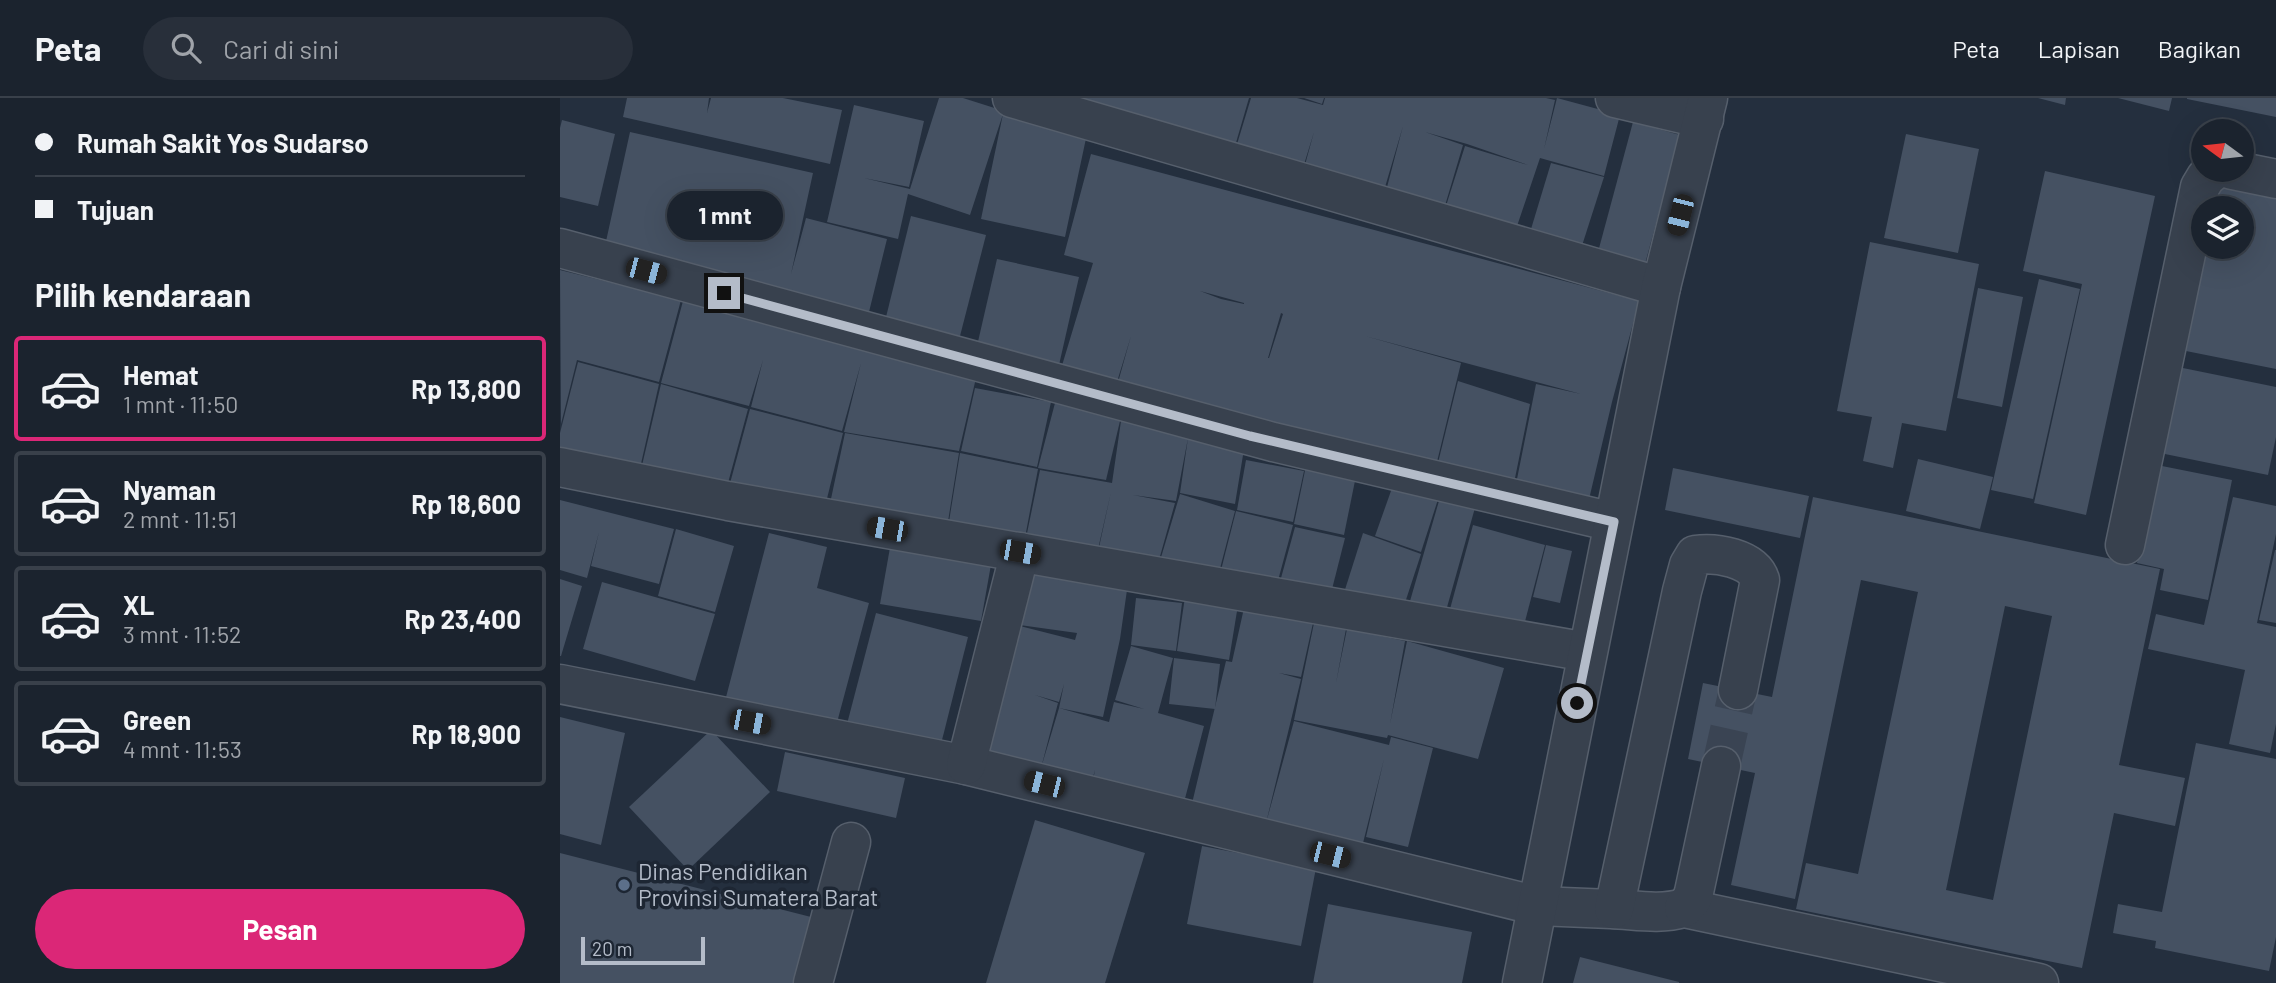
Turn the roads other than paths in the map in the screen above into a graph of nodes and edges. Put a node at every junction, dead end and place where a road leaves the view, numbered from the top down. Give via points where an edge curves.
1 (1012, 98) edge
2 (1615, 98) edge
3 (1706, 108) edge
4 (2254, 174) edge
5 (2276, 179) edge
6 (2203, 182) edge
7 (560, 248) edge
8 (1661, 288) junction
9 (560, 467) edge
10 (1614, 522) junction
11 (2125, 545) dead end
12 (1020, 552) junction
13 (1587, 652) junction
14 (560, 684) edge
15 (1738, 690) tunnel mouth
16 (966, 765) junction
17 (1721, 766) tunnel mouth
18 (851, 842) dead end
19 (1538, 906) junction
20 (1684, 908) junction
21 (1614, 909) junction
22 (813, 983) edge
23 (1522, 983) edge
24 (2039, 983) edge

1 - 8 street
2 - 3 street
3 - 8 street
4 - 5 street
6 - 11 street
7 - 10 street via 1273,442
8 - 10 street
9 - 12 street
10 - 13 street
12 - 13 street
12 - 16 street
13 - 19 street
14 - 16 street
15 - 21 street via 1758,573 1748,563 1695,555 1682,591
16 - 19 street
17 - 20 street via 1694,892
18 - 22 street
19 - 21 street
19 - 23 street
20 - 21 street via 1644,913
20 - 24 street

